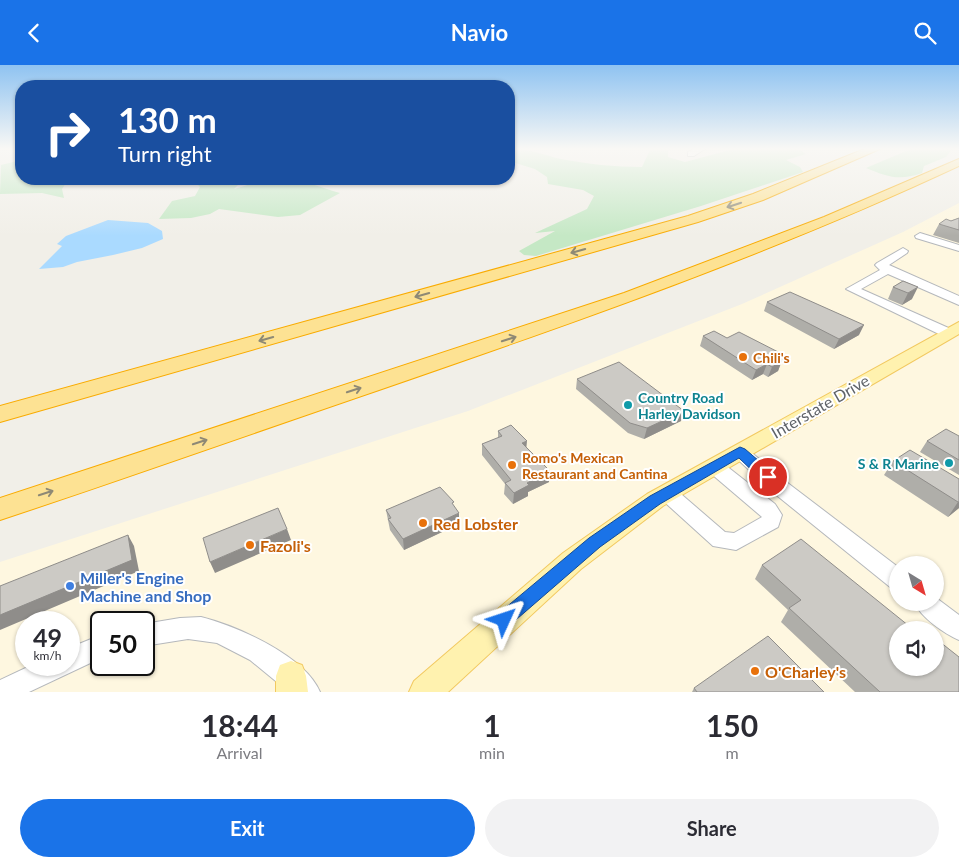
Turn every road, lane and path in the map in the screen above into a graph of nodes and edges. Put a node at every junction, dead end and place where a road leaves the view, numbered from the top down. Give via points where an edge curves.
1 (806, 177) edge
2 (928, 177) edge
3 (920, 236) dead end
4 (959, 248) edge
5 (903, 251) dead end
6 (888, 270) junction
7 (959, 301) edge
8 (953, 330) edge
9 (0, 414) edge
10 (740, 452) junction
11 (714, 467) junction
12 (667, 493) junction
13 (0, 509) edge
14 (889, 573) edge
15 (936, 611) edge
16 (959, 629) edge
17 (155, 634) edge
18 (36, 676) edge
19 (450, 679) edge
20 (297, 687) edge
21 (2, 692) edge
22 (425, 692) edge

1 -> 9 highway via 693,219
13 -> 2 highway via 583,314 838,218
3 - 4 street
5 - 6 street via 881,265
6 - 7 street
6 - 8 street via 852,289
8 - 10 main road, Interstate Drive
10 - 11 main road, Interstate Drive
10 - 14 street
11 - 12 main road, Interstate Drive
11 - 12 street via 768,509 771,521 736,542 720,540
12 - 19 main road, Interstate Drive via 594,543 530,596
15 - 16 street
17 - 20 street via 199,628 246,642
18 - 21 street
19 - 22 main road, Interstate Drive

